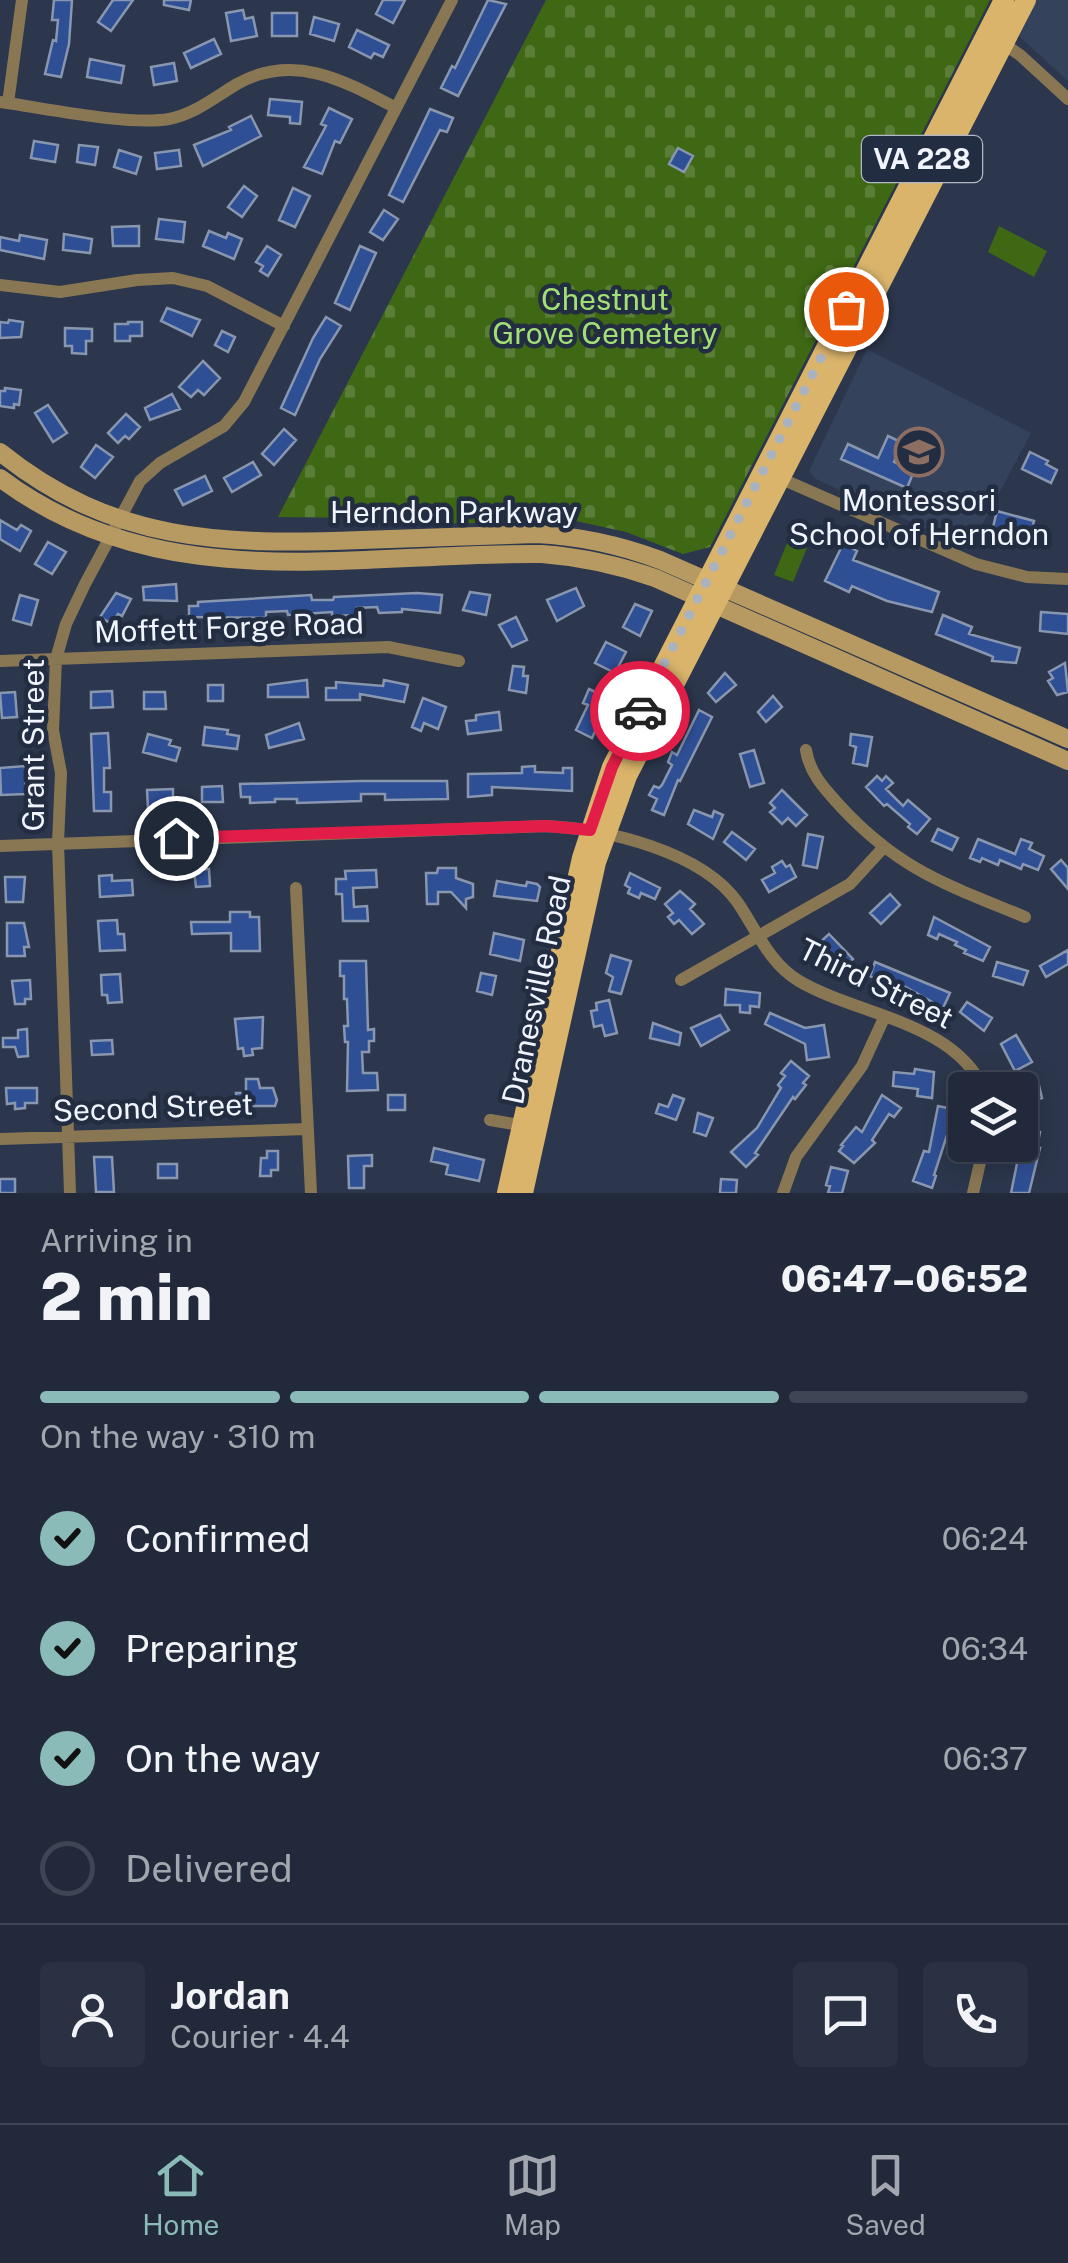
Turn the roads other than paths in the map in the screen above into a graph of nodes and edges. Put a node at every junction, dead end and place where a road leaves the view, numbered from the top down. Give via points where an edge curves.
1 (22, 0) edge
2 (452, 0) edge
3 (1004, 0) edge
4 (1026, 0) edge
5 (995, 38) junction
6 (1068, 98) edge
7 (4, 102) edge
8 (396, 108) junction
9 (0, 285) edge
10 (284, 326) junction
11 (0, 452) edge
12 (772, 474) junction
13 (0, 478) edge
14 (115, 528) junction
15 (1068, 579) edge
16 (710, 592) junction
17 (56, 660) junction
18 (0, 661) edge
19 (459, 661) dead end
20 (1068, 739) edge
21 (806, 750) dead end
22 (1068, 761) edge
23 (597, 831) junction
24 (58, 843) junction
25 (0, 846) edge
26 (883, 848) junction
27 (296, 888) dead end
28 (1025, 917) dead end
29 (759, 936) junction
30 (681, 980) dead end
31 (884, 1018) junction
32 (974, 1072) edge
33 (490, 1120) dead end
34 (520, 1124) junction
35 (307, 1129) junction
36 (68, 1136) junction
37 (0, 1139) edge
38 (980, 1162) edge
39 (70, 1193) edge
40 (311, 1193) edge
41 (507, 1193) edge
42 (522, 1193) edge
43 (782, 1193) edge
44 (973, 1193) edge

1 - 7 street
2 - 8 street, Grant Street
3 - 5 main road, Dranesville Road / VA 228
4 - 5 main road, Dranesville Road / VA 228
5 - 6 street
5 - 12 main road, Dranesville Road / VA 228
7 - 8 street via 165,120 258,75 292,69 328,74
8 - 10 street, Grant Street
9 - 10 street via 60,292 173,278 207,286
10 - 14 street, Grant Street via 235,414 148,472
11 - 14 main road, Herndon Parkway
12 - 15 street via 976,564
12 - 16 main road, Dranesville Road / VA 228
13 - 14 main road, Herndon Parkway via 53,512
14 - 16 main road, Herndon Parkway via 179,556 244,562 560,556
14 - 17 street, Grant Street via 66,624
16 - 20 main road, Herndon Parkway
16 - 22 main road, Herndon Parkway
16 - 23 main road, Dranesville Road
17 - 18 street, Moffett Forge Road
17 - 19 street, Moffett Forge Road via 388,647
17 - 24 street, Grant Street
21 - 26 street via 818,782
23 - 24 street, Third Street via 546,826
23 - 29 street, Third Street via 711,876
23 - 34 main road, Dranesville Road
23 - 42 main road, Dranesville Road
24 - 25 street, Third Street
24 - 36 street, Grant Street
26 - 28 street via 922,874
26 - 29 street via 850,884
27 - 35 street
29 - 30 street
29 - 31 street, Third Street via 784,971
31 - 32 street, Third Street via 958,1052
31 - 43 street via 862,1066 796,1158
33 - 34 street
34 - 41 main road, Dranesville Road
35 - 36 street, Second Street
35 - 40 street
36 - 37 street, Second Street
36 - 39 street, Grant Street
38 - 44 street

